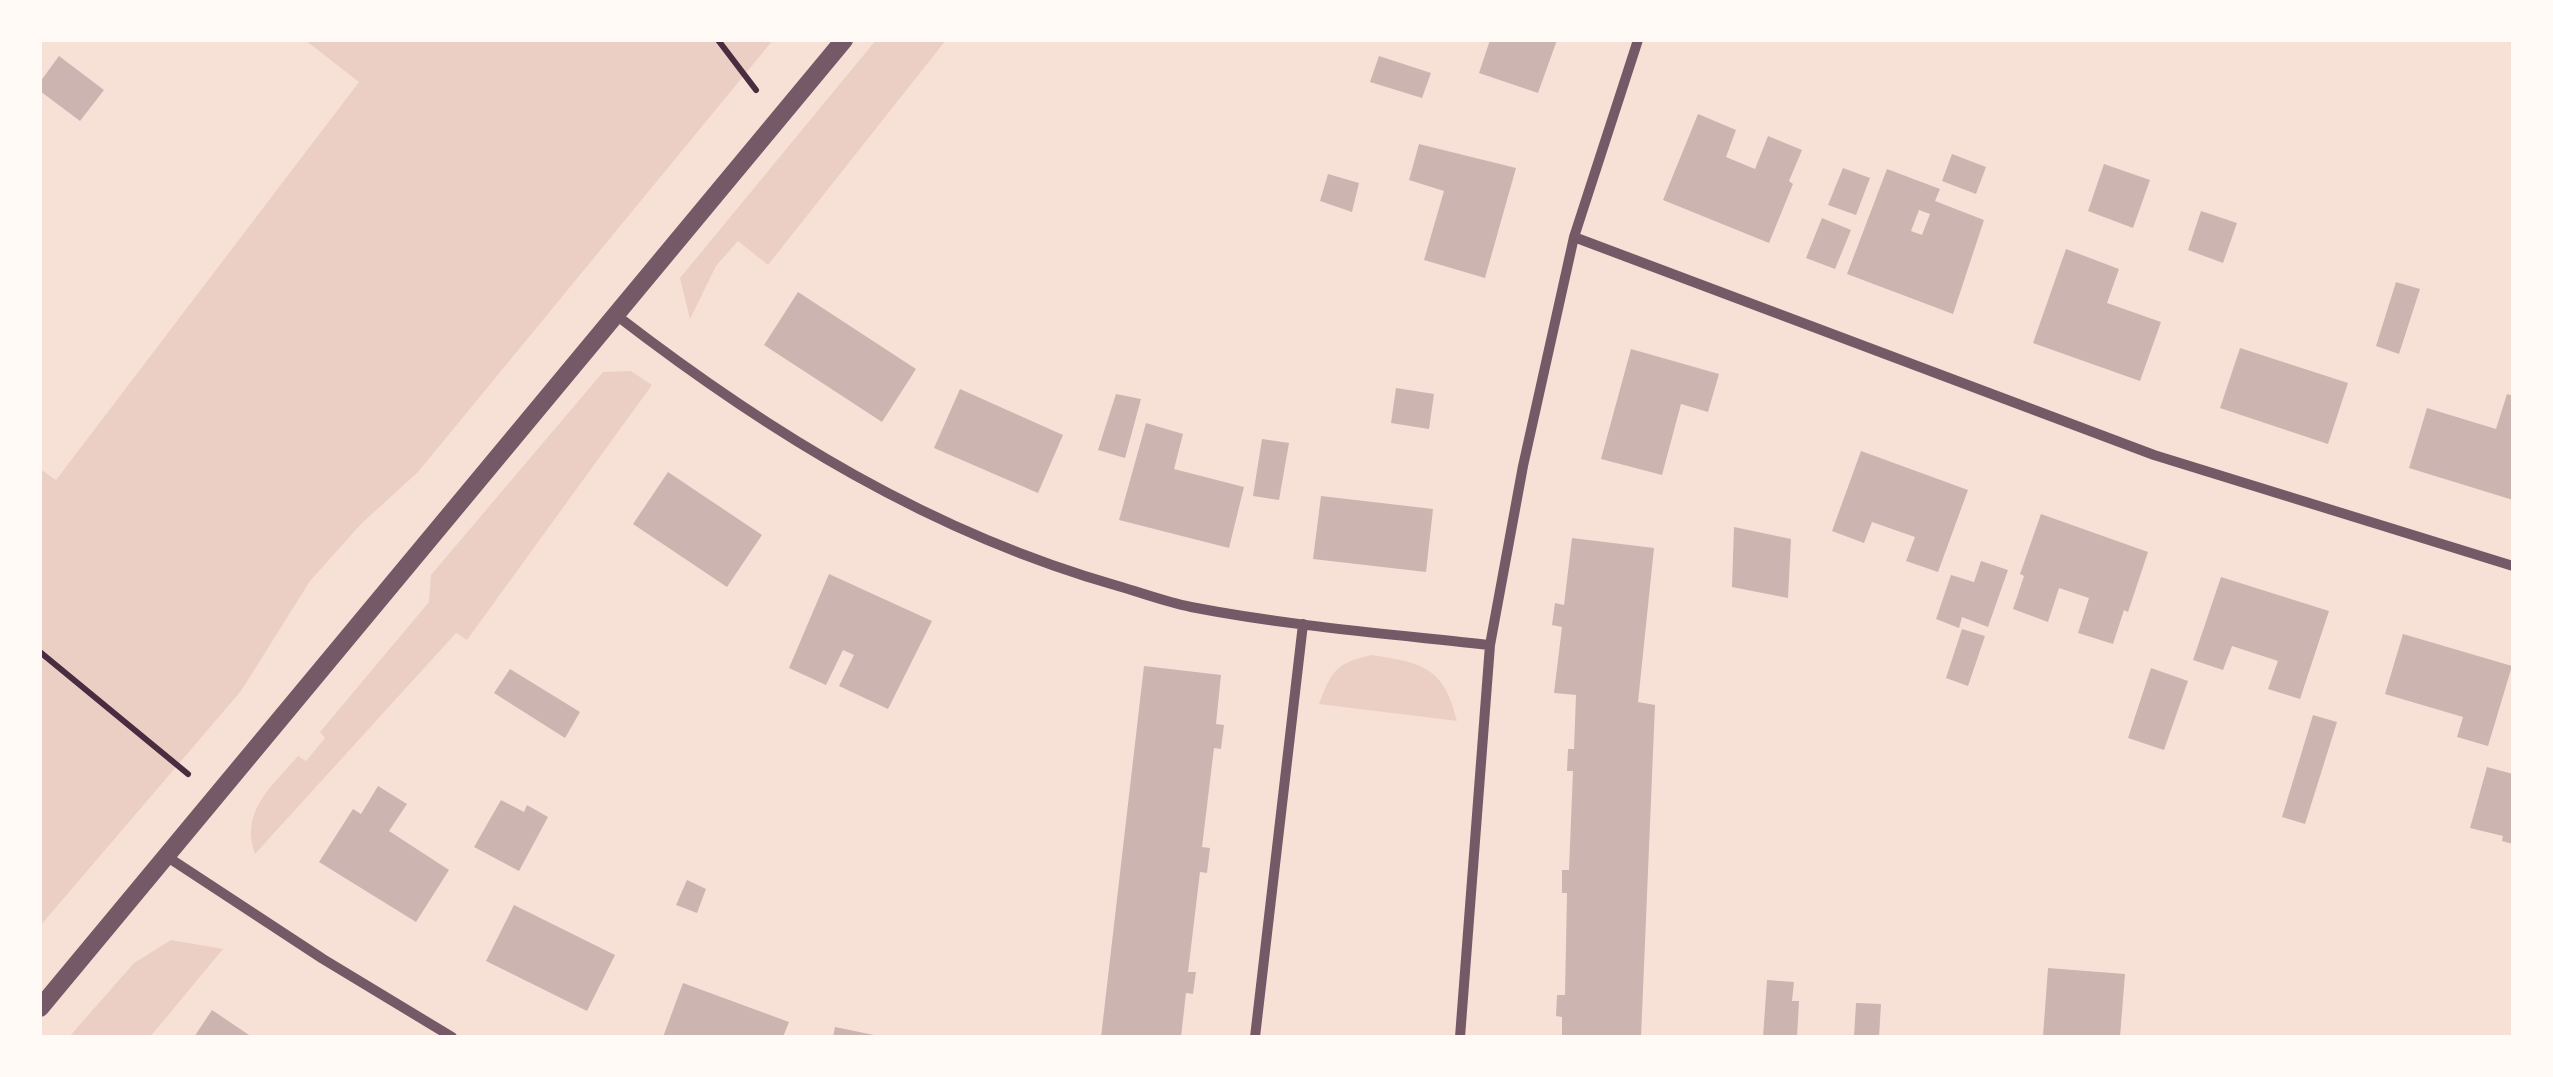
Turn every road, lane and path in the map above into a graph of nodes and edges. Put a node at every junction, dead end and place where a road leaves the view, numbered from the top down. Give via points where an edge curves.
1 (718, 40) edge
2 (844, 40) edge
3 (1638, 40) edge
4 (778, 119) junction
5 (1574, 237) junction
6 (616, 315) junction
7 (2513, 566) edge
8 (1303, 624) junction
9 (1490, 645) junction
10 (40, 652) edge
11 (216, 797) junction
12 (166, 856) junction
13 (40, 1008) edge
14 (452, 1037) edge
15 (1255, 1037) edge
16 (1460, 1037) edge

1 - 4 path
2 - 4 street
3 - 5 street
4 - 6 street
5 - 7 street via 2154,455
5 - 9 street
6 - 8 street via 759,420 945,524 1063,571 1170,601
6 - 11 street
8 - 9 street
8 - 15 street
9 - 16 street
10 - 11 path
11 - 12 street
12 - 13 street
12 - 14 street

